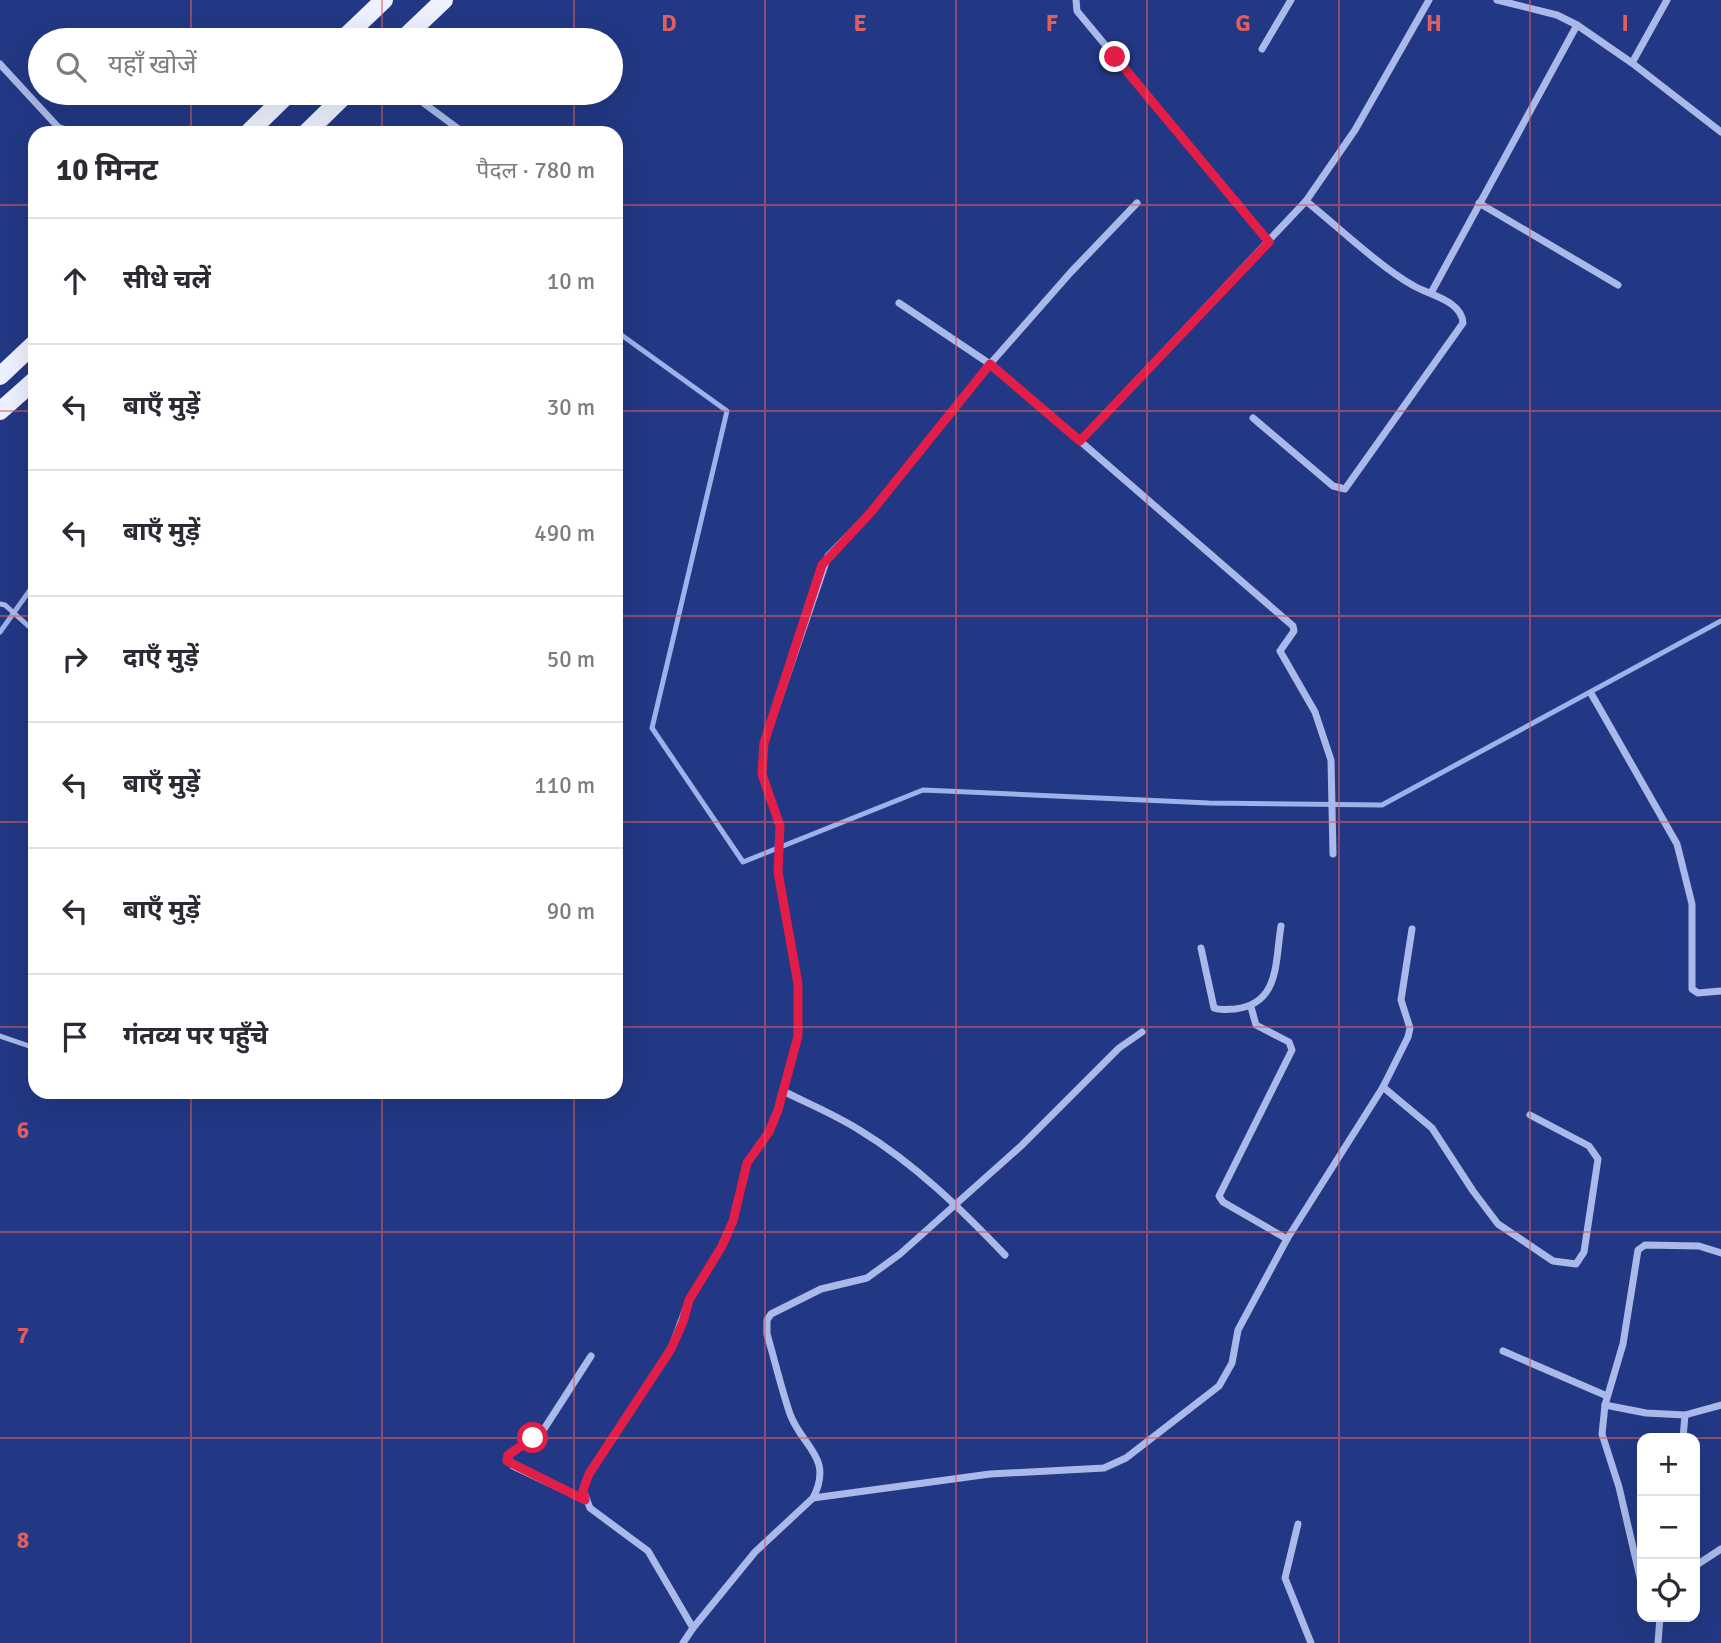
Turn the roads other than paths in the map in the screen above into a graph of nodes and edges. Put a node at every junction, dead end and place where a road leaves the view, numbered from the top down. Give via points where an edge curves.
1 (384, 0) edge
2 (444, 0) edge
3 (1076, 0) edge
4 (1291, 0) edge
5 (1429, 0) edge
6 (1497, 0) edge
7 (1667, 0) edge
8 (1577, 25) junction
9 (355, 28) edge
10 (415, 28) edge
11 (1262, 49) dead end
12 (1632, 63) junction
13 (0, 64) edge
14 (28, 94) edge
15 (38, 105) edge
16 (277, 105) edge
17 (335, 105) edge
18 (426, 105) edge
19 (57, 126) edge
20 (255, 126) edge
21 (313, 126) edge
22 (455, 126) edge
23 (1721, 132) edge
24 (1306, 201) junction
25 (1137, 203) dead end
26 (1479, 203) junction
27 (1269, 242) junction
28 (1618, 285) dead end
29 (1430, 293) junction
30 (899, 303) dead end
31 (28, 350) edge
32 (990, 364) junction
33 (0, 376) edge
34 (28, 386) edge
35 (0, 411) edge
36 (1253, 418) dead end
37 (1080, 441) junction
38 (0, 604) edge
39 (28, 627) edge
40 (1592, 695) dead end
41 (1333, 854) dead end
42 (1281, 926) dead end
43 (1412, 929) dead end
44 (1201, 948) dead end
45 (1721, 991) edge
46 (1251, 1007) junction
47 (1142, 1032) dead end
48 (0, 1036) edge
49 (28, 1046) edge
50 (1382, 1087) junction
51 (783, 1091) junction
52 (1530, 1115) dead end
53 (956, 1204) junction
54 (1287, 1239) junction
55 (1721, 1253) edge
56 (1005, 1255) dead end
57 (1503, 1351) dead end
58 (591, 1356) dead end
59 (1606, 1401) junction
60 (1721, 1405) edge
61 (1685, 1415) junction
62 (1683, 1433) edge
63 (813, 1498) junction
64 (585, 1500) junction
65 (1298, 1524) dead end
66 (1721, 1549) edge
67 (1700, 1563) edge
68 (1637, 1564) edge
69 (1660, 1622) edge
70 (693, 1628) junction
71 (683, 1643) edge
72 (1311, 1643) edge
73 (1658, 1643) edge

1 - 9 main road
2 - 10 main road
3 - 27 street via 1081,16
4 - 11 street
5 - 24 street via 1355,130
6 - 8 street via 1557,15
7 - 12 street
8 - 12 street
8 - 26 street
12 - 23 street
13 - 14 street
15 - 19 street
16 - 20 main road
17 - 21 main road
18 - 22 street
24 - 27 street
24 - 29 street via 1407,281
25 - 32 street
26 - 28 street
26 - 29 street
27 - 37 street
29 - 36 street via 1462,314 1461,328 1345,489 1333,486
30 - 32 street
31 - 33 main road
32 - 37 street
32 - 51 street via 871,512 822,565 764,743 762,774 780,826 778,872 800,1005 798,1036
34 - 35 main road
37 - 41 street via 1293,626 1280,651 1315,712 1331,760
38 - 39 lane
40 - 45 street via 1677,844 1692,904 1692,989 1698,993
42 - 46 street via 1271,984 1262,1001
43 - 50 street via 1401,1000 1409,1033
44 - 46 street via 1214,1008
46 - 54 street via 1256,1025 1289,1042 1292,1050 1219,1196
47 - 53 street via 1119,1048
48 - 49 lane
50 - 52 street via 1432,1128 1499,1224 1553,1261 1576,1264 1584,1252 1598,1159 1589,1146
50 - 54 street
51 - 53 street via 861,1130
51 - 64 street via 769,1132 747,1163 722,1246 689,1300 671,1349 585,1481
53 - 56 street
53 - 63 street via 867,1278 821,1289 767,1320 790,1415 819,1464 820,1484
54 - 63 street via 1238,1330 1228,1375 1220,1386 1116,1464 1085,1470 990,1474
55 - 59 street via 1699,1246 1640,1248 1623,1344
57 - 59 street
58 - 64 street via 544,1429 507,1457 513,1466
59 - 61 street via 1646,1413
59 - 68 street via 1602,1434
60 - 61 street
61 - 62 street
63 - 70 street via 746,1562
64 - 70 street via 602,1519 648,1551
65 - 72 street via 1285,1578
66 - 67 street
69 - 73 street
70 - 71 street

